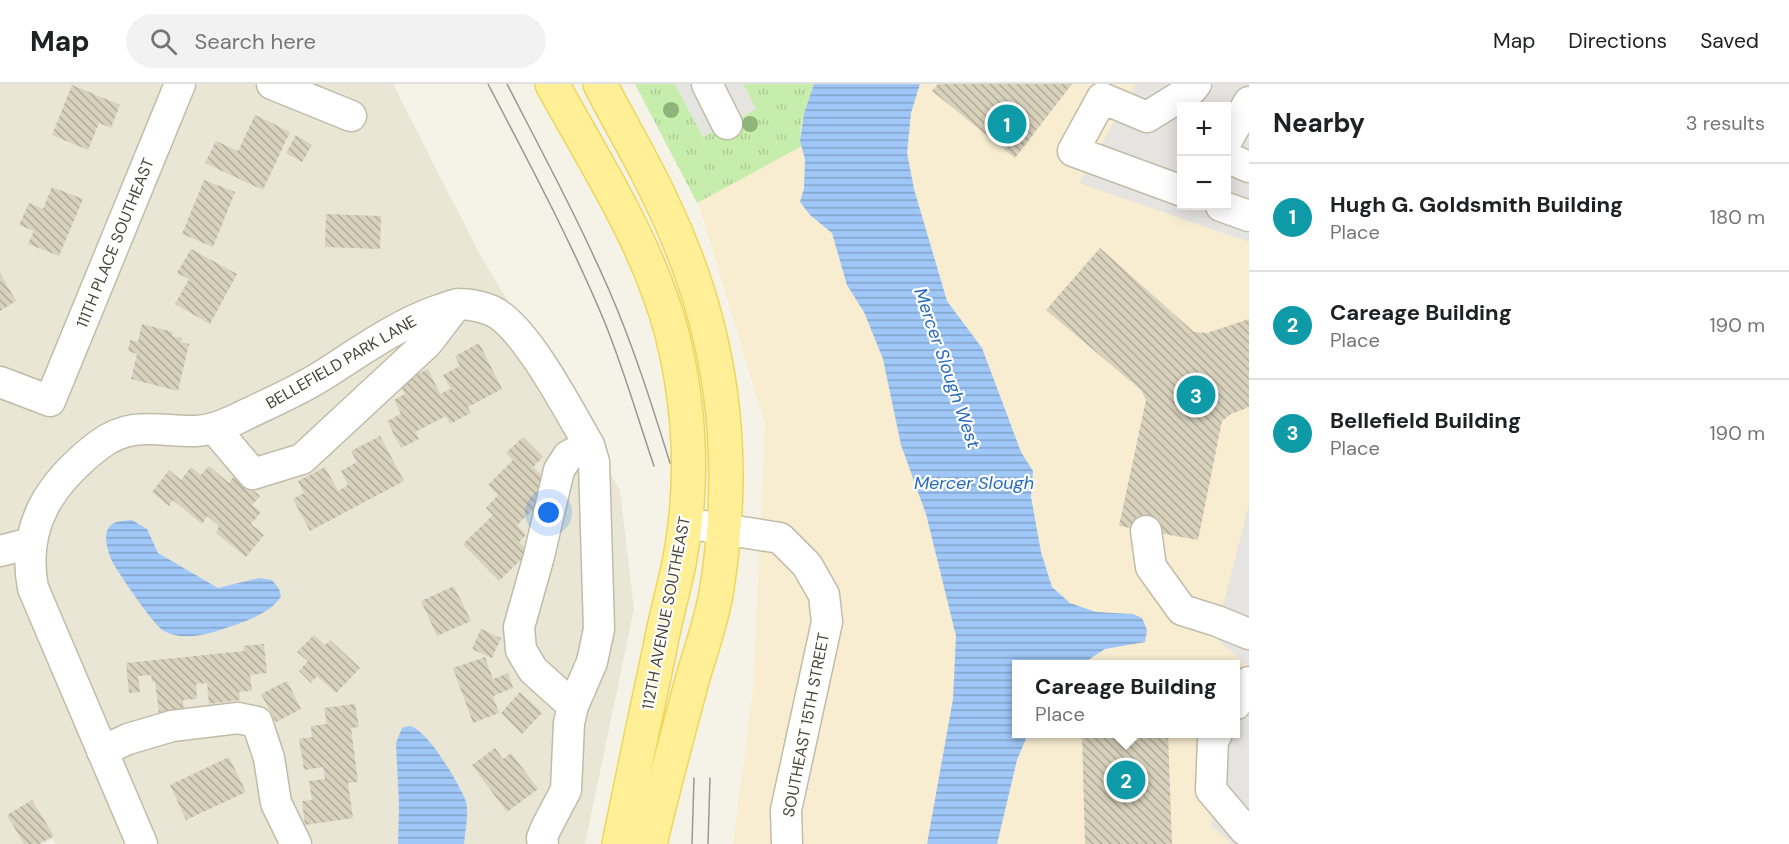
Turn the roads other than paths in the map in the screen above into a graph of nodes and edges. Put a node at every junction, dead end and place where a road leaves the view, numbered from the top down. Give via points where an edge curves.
1 (180, 84) edge
2 (272, 84) edge
3 (552, 84) edge
4 (600, 84) edge
5 (707, 84) edge
6 (1196, 84) edge
7 (1249, 102) edge
8 (351, 116) dead end
9 (727, 124) dead end
10 (1231, 135) edge
11 (1231, 159) edge
12 (1249, 167) edge
13 (1177, 189) edge
14 (1231, 210) edge
15 (1249, 216) edge
16 (457, 304) junction
17 (0, 382) edge
18 (214, 428) junction
19 (589, 445) junction
20 (685, 523) junction
21 (724, 528) junction
22 (1146, 531) dead end
23 (31, 543) junction
24 (0, 551) edge
25 (1249, 634) edge
26 (1249, 682) edge
27 (1240, 697) edge
28 (573, 706) junction
29 (1214, 738) edge
30 (102, 751) junction
31 (1248, 829) edge
32 (142, 844) edge
33 (296, 844) edge
34 (543, 844) edge
35 (619, 844) edge
36 (650, 844) edge
37 (787, 844) edge

1 - 17 street, 111TH PLACE SOUTHEAST via 50,401
2 - 8 street
3 - 20 main road, 112TH AVENUE SOUTHEAST via 651,272 672,334 689,431
4 - 21 main road via 662,201 705,312 723,400
5 - 9 street
6 - 13 street via 1147,117 1102,98 1073,151
7 - 10 street
11 - 12 street
14 - 15 street
16 - 18 street, BELLEFIELD PARK LANE via 420,317 318,378
16 - 18 street via 427,343 302,459 253,474
16 - 19 street, BELLEFIELD PARK LANE via 489,309 504,317 526,341
18 - 23 street, BELLEFIELD PARK LANE via 144,428 124,431 102,442 60,481 42,507
19 - 28 street, BELLEFIELD PARK LANE via 596,481 599,629 592,662
19 - 28 street via 568,456 559,470 519,627 521,650 533,670
20 - 21 street, SOUTHEAST 15TH STREET
20 - 35 main road, 112TH AVENUE SOUTHEAST
21 - 36 main road via 715,596
21 - 37 street, SOUTHEAST 15TH STREET via 780,538 807,565 824,595 827,622 786,810
22 - 25 street via 1151,567 1182,610
23 - 24 street
23 - 30 street, BELLEFIELD PARK LANE via 33,588
26 - 27 street
28 - 34 street, BELLEFIELD PARK LANE via 567,790 546,828
29 - 31 street via 1211,789
30 - 32 street, BELLEFIELD PARK LANE
30 - 33 street via 172,726 238,718 256,722 269,758 276,803

